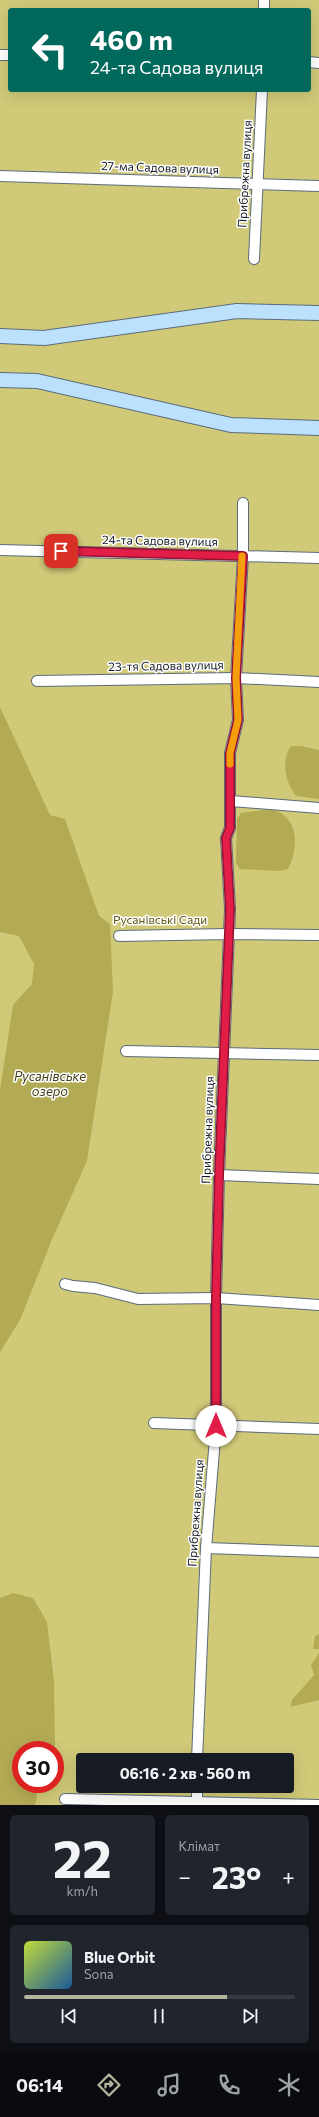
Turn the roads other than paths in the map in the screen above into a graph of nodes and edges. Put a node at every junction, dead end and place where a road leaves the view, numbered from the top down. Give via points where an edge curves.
1 (262, 92) edge
2 (0, 176) edge
3 (257, 184) junction
4 (319, 186) edge
5 (254, 259) dead end
6 (319, 313) edge
7 (0, 336) edge
8 (0, 380) edge
9 (319, 428) edge
10 (243, 503) dead end
11 (0, 550) edge
12 (243, 556) junction
13 (319, 558) edge
14 (236, 678) junction
15 (37, 681) dead end
16 (319, 682) edge
17 (231, 801) junction
18 (319, 808) edge
19 (228, 934) junction
20 (319, 935) edge
21 (119, 936) dead end
22 (126, 1051) dead end
23 (224, 1052) junction
24 (319, 1056) edge
25 (219, 1175) junction
26 (319, 1179) edge
27 (65, 1284) dead end
28 (216, 1298) junction
29 (319, 1305) edge
30 (154, 1423) dead end
31 (216, 1426) junction
32 (319, 1429) edge
33 (206, 1548) junction
34 (319, 1552) edge
35 (197, 1753) edge
36 (65, 1799) dead end
37 (197, 1803) edge
38 (319, 1805) edge

1 - 3 street, Прибрежна вулиця
2 - 3 street, 27-ма Садова вулиця
3 - 4 street, 27-ма Садова вулиця
3 - 5 street, Прибрежна вулиця
6 - 7 main road via 238,311 44,338
8 - 9 main road via 37,382 231,425
10 - 12 street, Прибрежна вулиця
11 - 12 street, 24-та Садова вулиця
12 - 13 street, 24-та Садова вулиця
12 - 14 street, Прибрежна вулиця
14 - 15 street, 23-тя Садова вулиця
14 - 16 street, 23-тя Садова вулиця
14 - 17 street, Прибрежна вулиця via 238,720 230,753
17 - 18 street
17 - 19 street, Прибрежна вулиця via 230,828 226,838 230,878
19 - 20 street
19 - 21 street
19 - 23 street, Прибрежна вулиця
22 - 23 street
23 - 24 street
23 - 25 street, Прибрежна вулиця
25 - 26 street
25 - 28 street, Прибрежна вулиця
27 - 28 street via 95,1288 138,1299
28 - 29 street
28 - 31 street, Прибрежна вулиця
30 - 31 street
31 - 32 street
31 - 33 street, Прибрежна вулиця
33 - 34 street
33 - 35 street, Прибрежна вулиця
36 - 37 street
37 - 38 street

